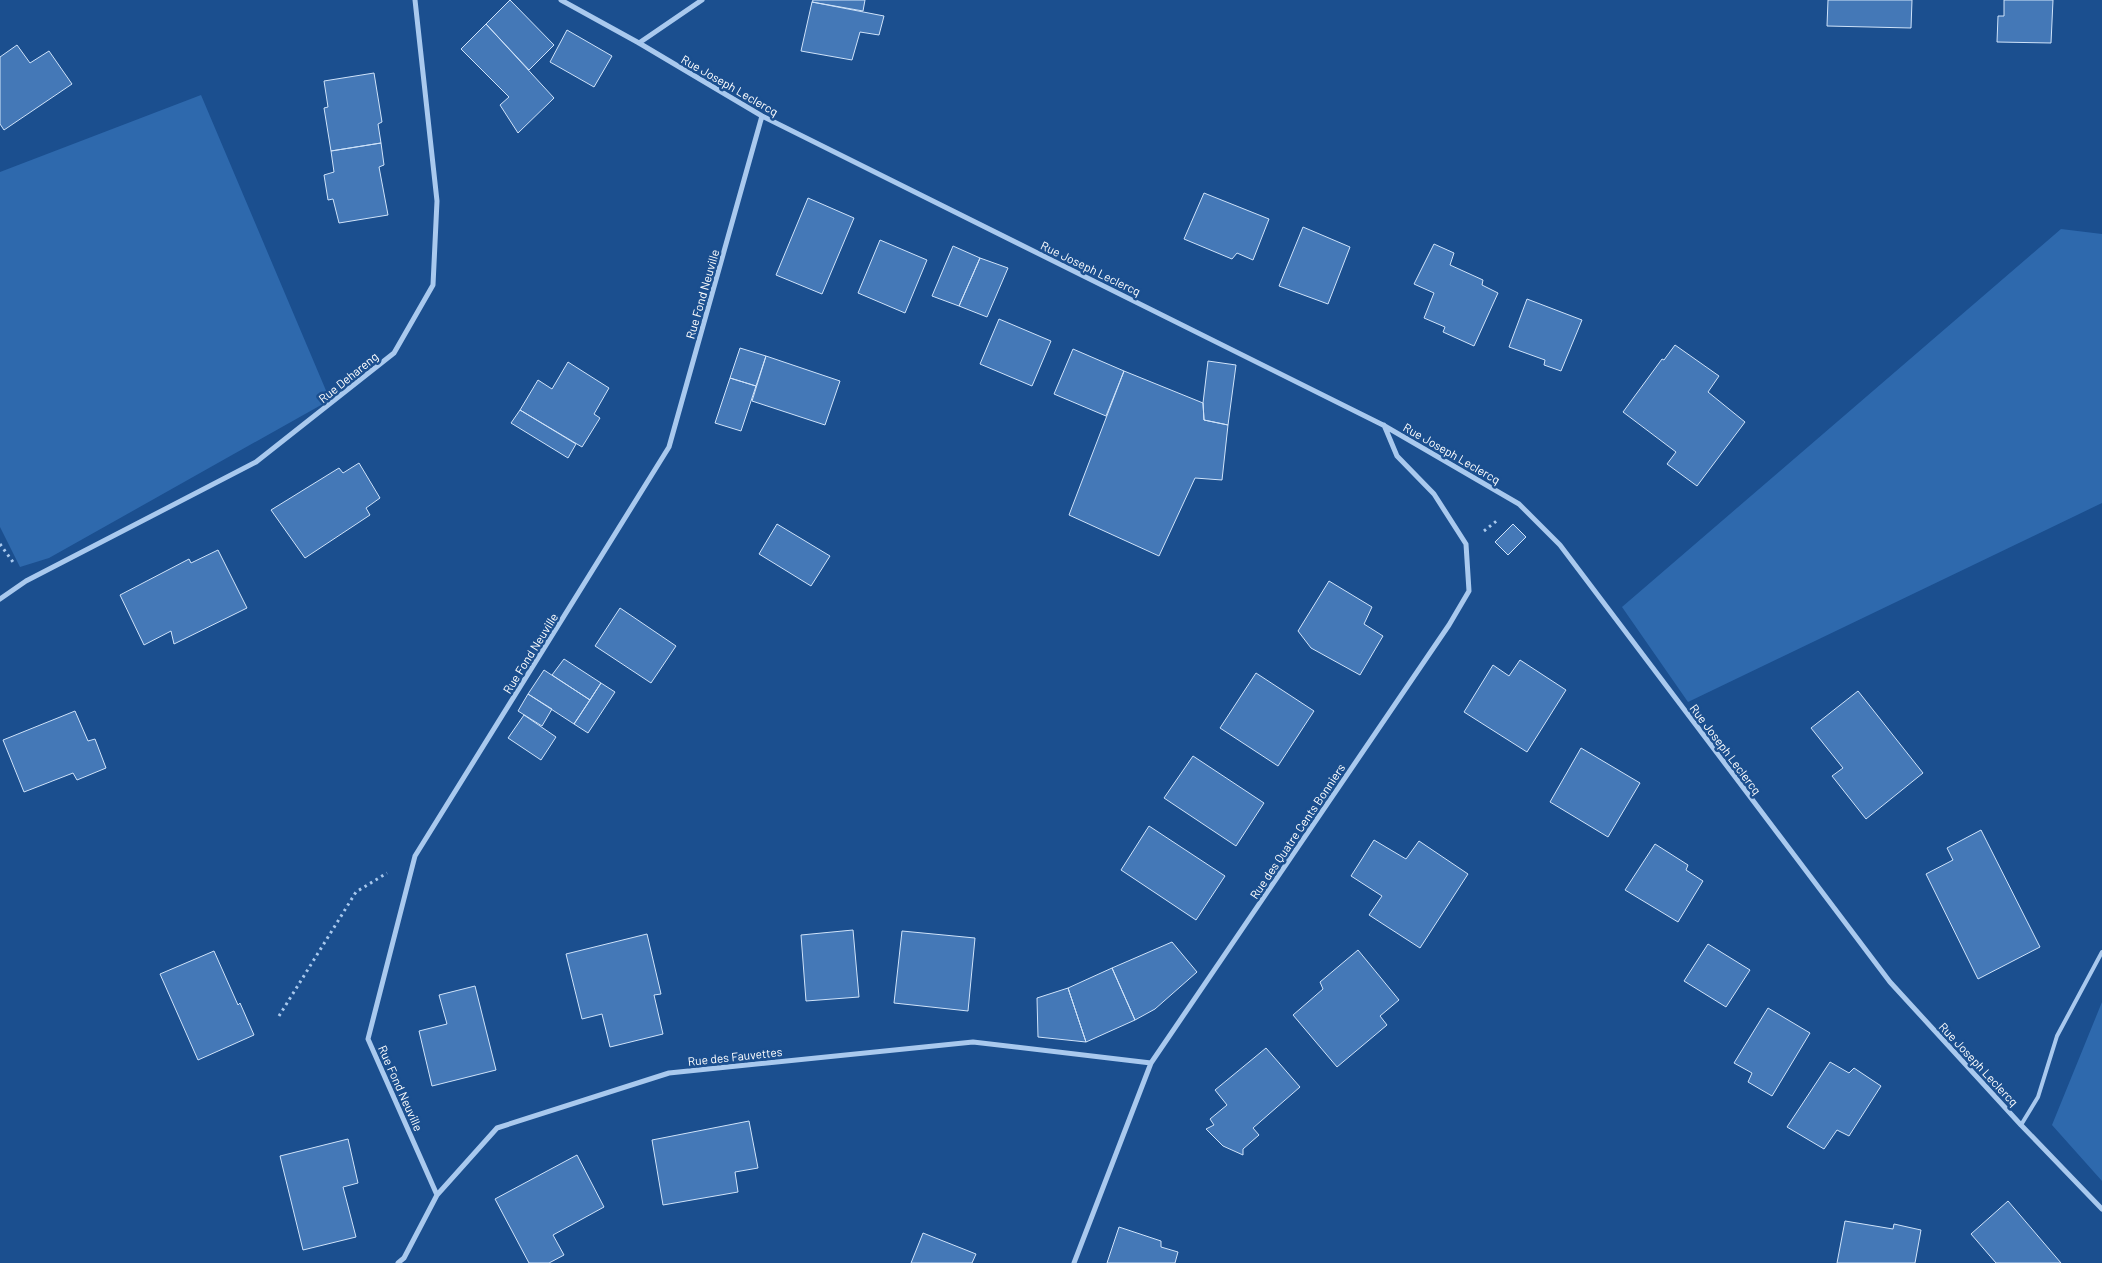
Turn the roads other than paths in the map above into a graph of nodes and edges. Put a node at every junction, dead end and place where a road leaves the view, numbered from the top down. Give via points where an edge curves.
1 (415, 0) edge
2 (561, 0) edge
3 (702, 0) edge
4 (638, 43) junction
5 (762, 116) junction
6 (1383, 425) junction
7 (0, 599) edge
8 (2102, 952) edge
9 (1151, 1063) junction
10 (2021, 1125) junction
11 (438, 1194) junction
12 (2102, 1209) edge
13 (398, 1263) edge
14 (1074, 1263) edge

1 - 7 street, Rue Dehareng via 438,201 433,285 394,353 256,462 26,581
2 - 4 street, Rue Joseph Leclercq
3 - 4 street
4 - 5 street, Rue Joseph Leclercq
5 - 6 street, Rue Joseph Leclercq
5 - 11 street, Rue Fond Neuville via 669,447 415,856 368,1039
6 - 9 street, Rue des Quatre Cents Bonniers via 1396,456 1434,494 1466,544 1469,591
6 - 10 street, Rue Joseph Leclercq via 1519,504 1560,545 1890,982
8 - 10 lane via 2057,1036 2038,1097
9 - 11 street, Rue des Fauvettes via 973,1042 669,1073 498,1128
9 - 14 street, Rue des Quatre Cents Bonniers
10 - 12 street, Rue Joseph Leclercq
11 - 13 street, Rue des Fauvettes via 404,1258

